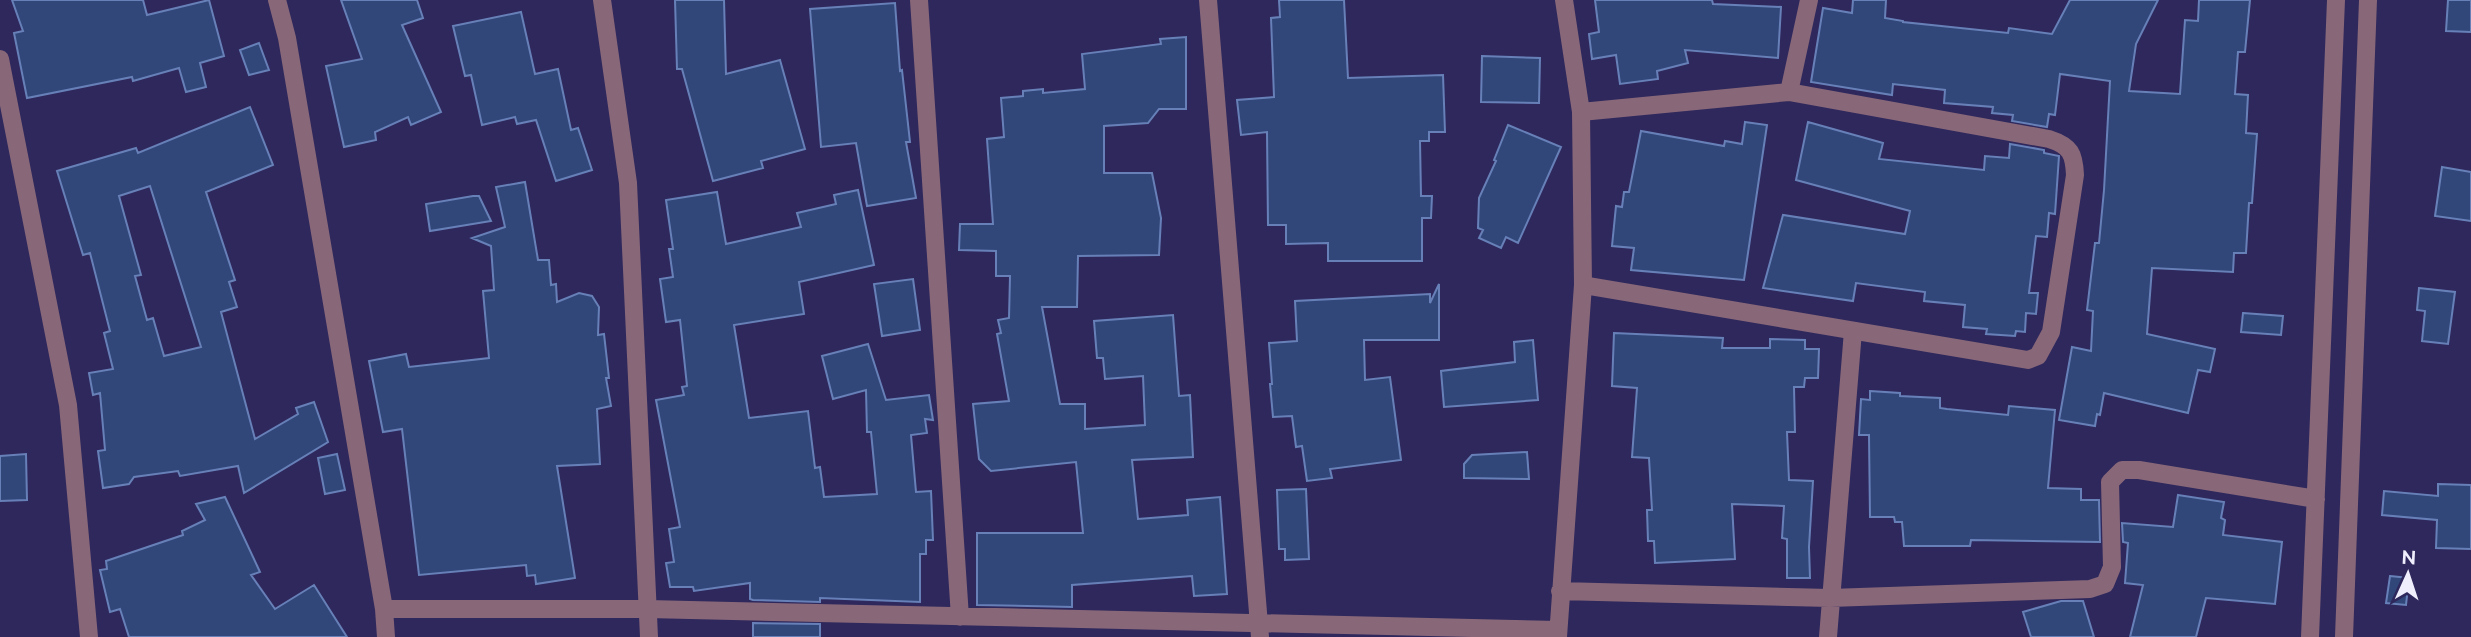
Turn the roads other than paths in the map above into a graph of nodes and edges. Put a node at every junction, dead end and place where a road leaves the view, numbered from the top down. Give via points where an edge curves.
1 (277, 0) edge
2 (602, 0) edge
3 (919, 0) edge
4 (1208, 0) edge
5 (1564, 0) edge
6 (1809, 0) edge
7 (2336, 0) edge
8 (2368, 0) edge
9 (0, 60) edge
10 (1789, 92) junction
11 (1581, 112) junction
12 (1583, 285) junction
13 (1853, 331) junction
14 (2316, 499) junction
15 (1560, 591) junction
16 (1830, 598) junction
17 (384, 609) junction
18 (648, 609) junction
19 (960, 617) junction
20 (1260, 630) edge
21 (1558, 633) edge
22 (89, 637) edge
23 (386, 637) edge
24 (649, 637) edge
25 (1828, 637) edge
26 (2311, 637) edge
27 (2344, 637) edge

1 - 17 street
2 - 18 street via 628,183
3 - 19 street
4 - 20 street
5 - 11 street
6 - 10 street
7 - 14 street
8 - 27 street
9 - 22 street via 68,405
10 - 11 street
10 - 13 street via 2040,137 2062,143 2074,157 2051,332 2038,356 2007,358
11 - 12 street
12 - 13 street
12 - 15 street
13 - 16 street
14 - 16 street via 2122,470 2110,482 2112,567 2105,584 2090,589
14 - 26 street
15 - 16 street
15 - 21 street
16 - 25 street
17 - 18 street
17 - 23 street
18 - 19 street
18 - 24 street
19 - 20 street
20 - 21 street

